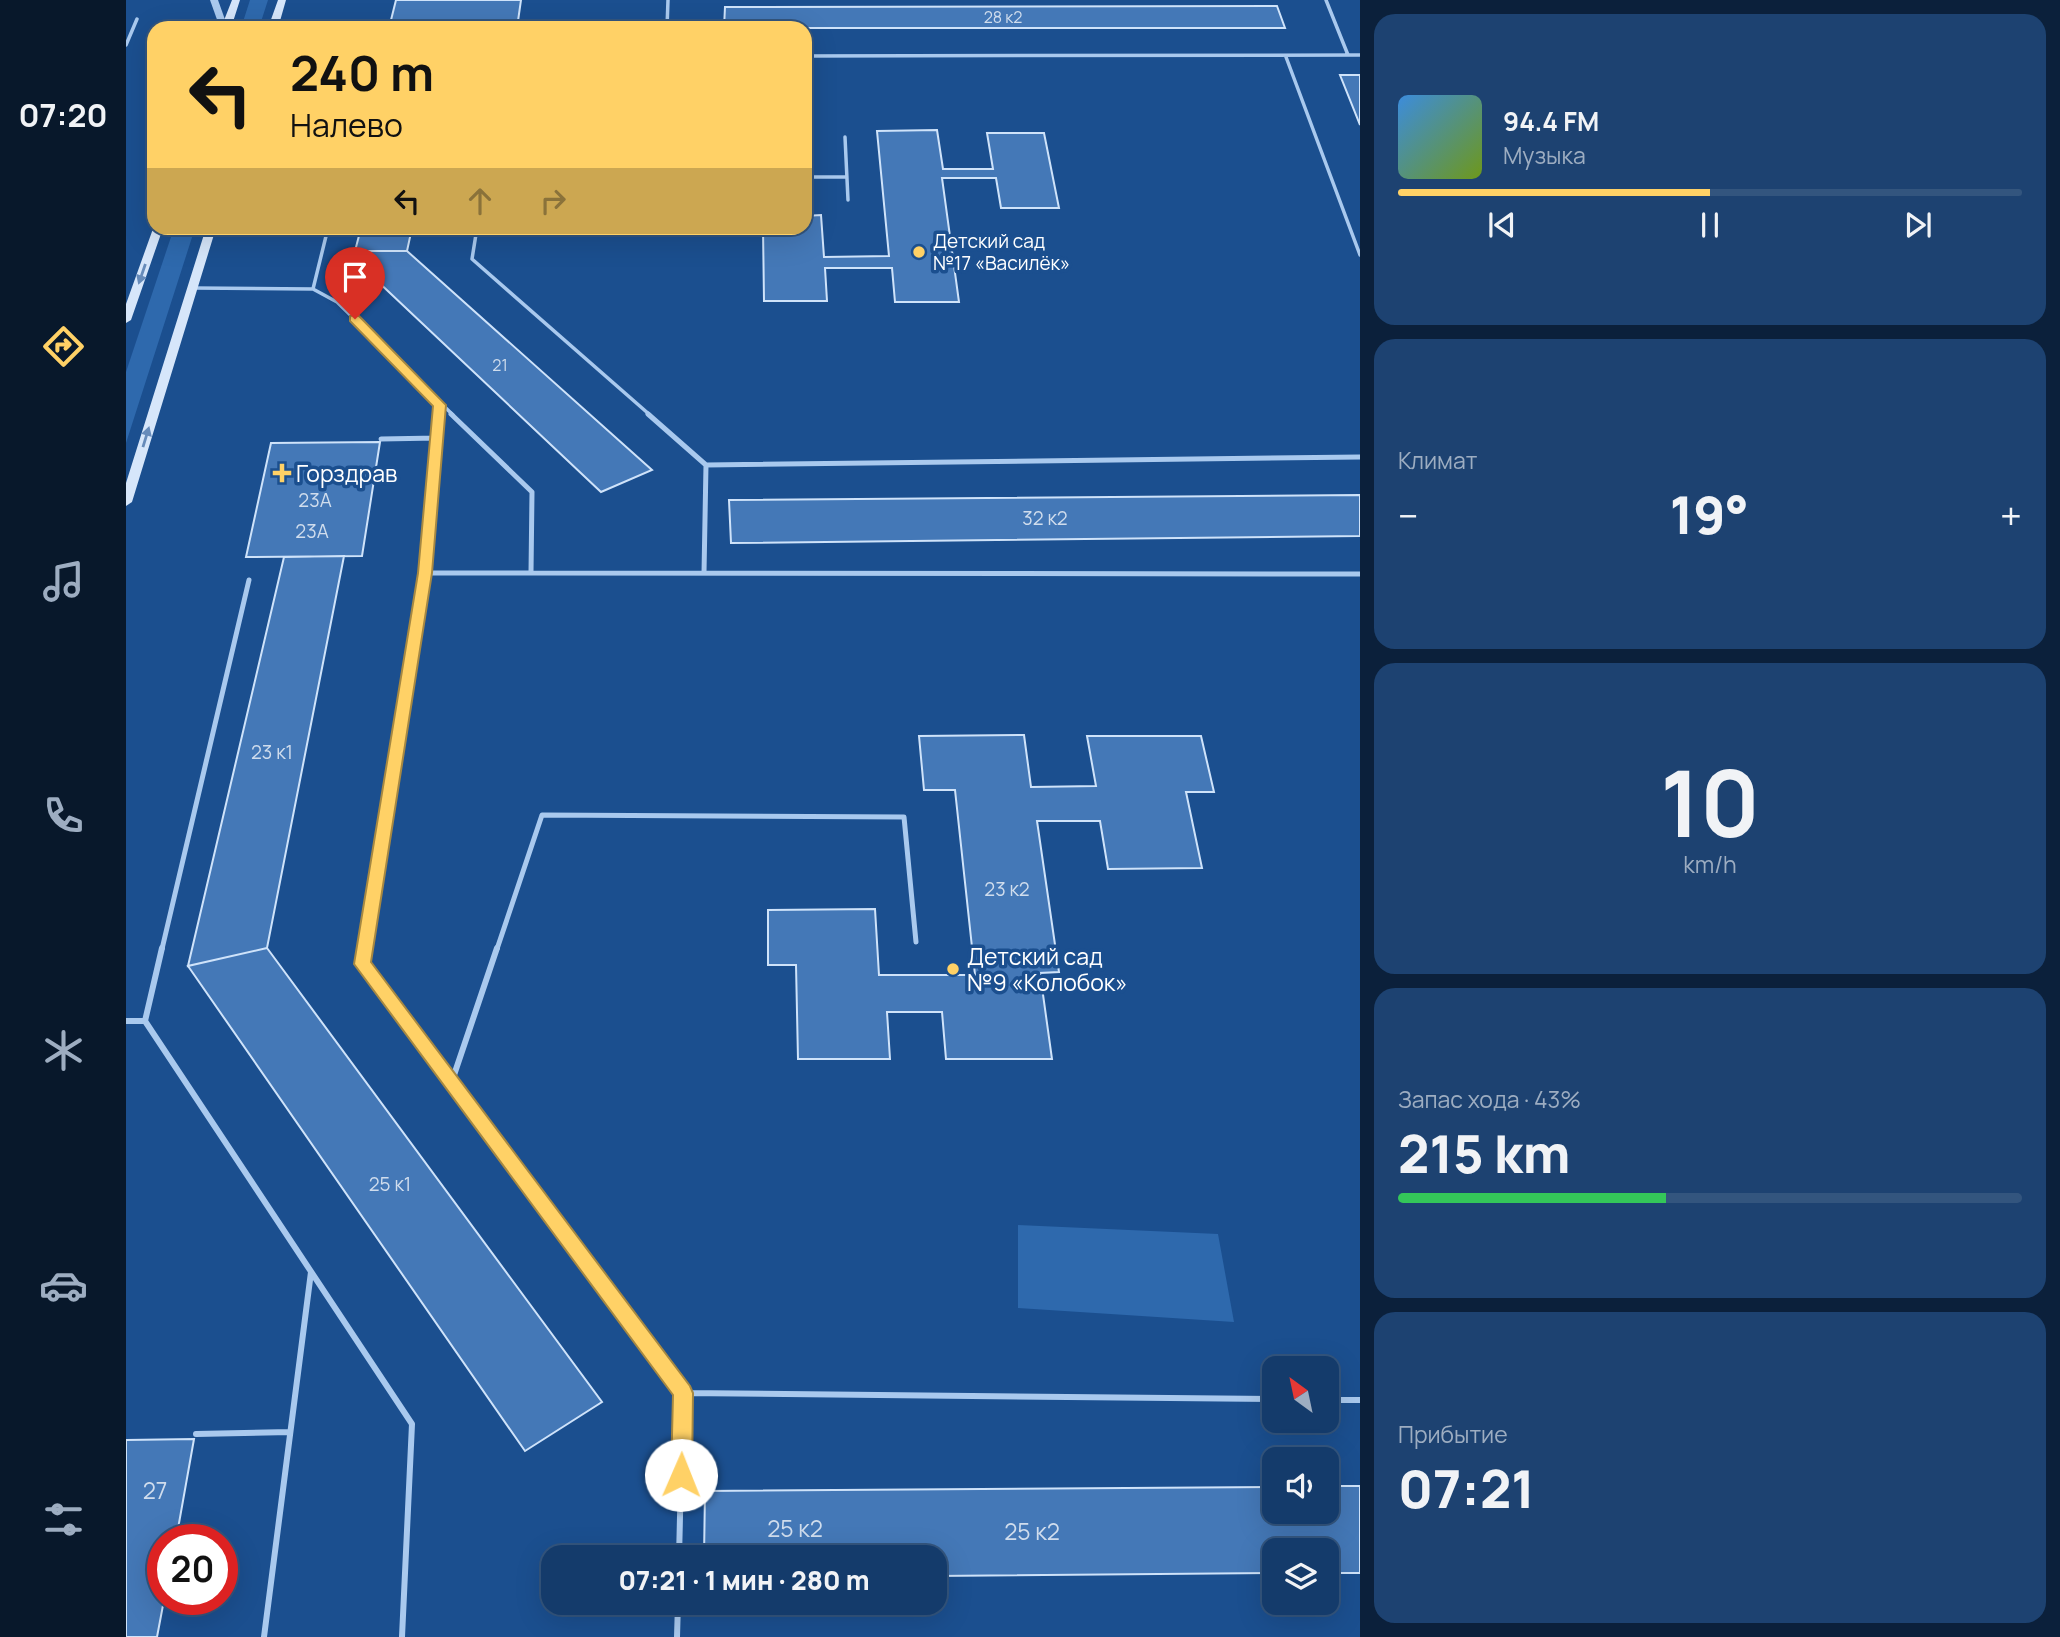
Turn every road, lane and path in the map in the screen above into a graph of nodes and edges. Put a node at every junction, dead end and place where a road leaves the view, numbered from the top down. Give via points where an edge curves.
1 (214, 0) edge
2 (236, 0) edge
3 (282, 0) edge
4 (668, 0) edge
5 (1326, 0) edge
6 (137, 19) dead end
7 (222, 21) edge
8 (228, 21) edge
9 (276, 21) edge
10 (667, 21) edge
11 (126, 45) edge
12 (1348, 55) junction
13 (1360, 55) edge
14 (812, 56) edge
15 (1286, 57) junction
16 (845, 137) dead end
17 (812, 177) edge
18 (847, 177) junction
19 (848, 200) dead end
20 (156, 235) edge
21 (209, 235) edge
22 (326, 235) edge
23 (476, 235) edge
24 (1360, 255) edge
25 (192, 288) junction
26 (313, 289) junction
27 (126, 320) edge
28 (440, 405) junction
29 (437, 438) junction
30 (381, 439) dead end
31 (1360, 457) edge
32 (706, 465) junction
33 (126, 502) edge
34 (425, 573) junction
35 (531, 573) junction
36 (704, 573) junction
37 (1360, 573) edge
38 (248, 580) dead end
39 (916, 942) dead end
40 (126, 1021) edge
41 (145, 1021) junction
42 (452, 1081) junction
43 (311, 1271) junction
44 (683, 1393) junction
45 (1262, 1399) edge
46 (1339, 1399) edge
47 (1360, 1400) edge
48 (290, 1432) junction
49 (195, 1434) dead end
50 (679, 1545) edge
51 (678, 1615) edge
52 (264, 1637) edge
53 (402, 1637) edge
54 (677, 1637) edge

1 - 7 street
2 - 8 main road
3 - 9 main road
4 - 10 lane
5 - 12 lane
6 - 11 lane
12 - 13 lane
12 - 15 lane
14 - 15 lane
15 - 24 lane
16 - 18 lane
17 - 18 lane
18 - 19 lane
20 -> 27 main road
21 - 25 main road
22 - 26 lane
23 - 32 lane via 472,259
25 - 26 lane
33 -> 25 main road
26 - 28 lane via 337,302
28 - 29 lane
28 - 35 lane via 532,492
29 - 30 lane
29 - 34 lane
31 - 32 lane
32 - 36 lane
34 - 35 lane
34 - 42 lane via 363,964
35 - 36 lane
36 - 37 lane
38 - 41 lane
39 - 42 lane via 904,817 542,815
40 - 41 lane
41 - 43 lane
42 - 44 lane
43 - 48 lane
43 - 53 lane via 412,1424
44 - 45 lane
44 - 50 lane
46 - 47 lane
48 - 49 lane
48 - 52 lane
51 - 54 lane

